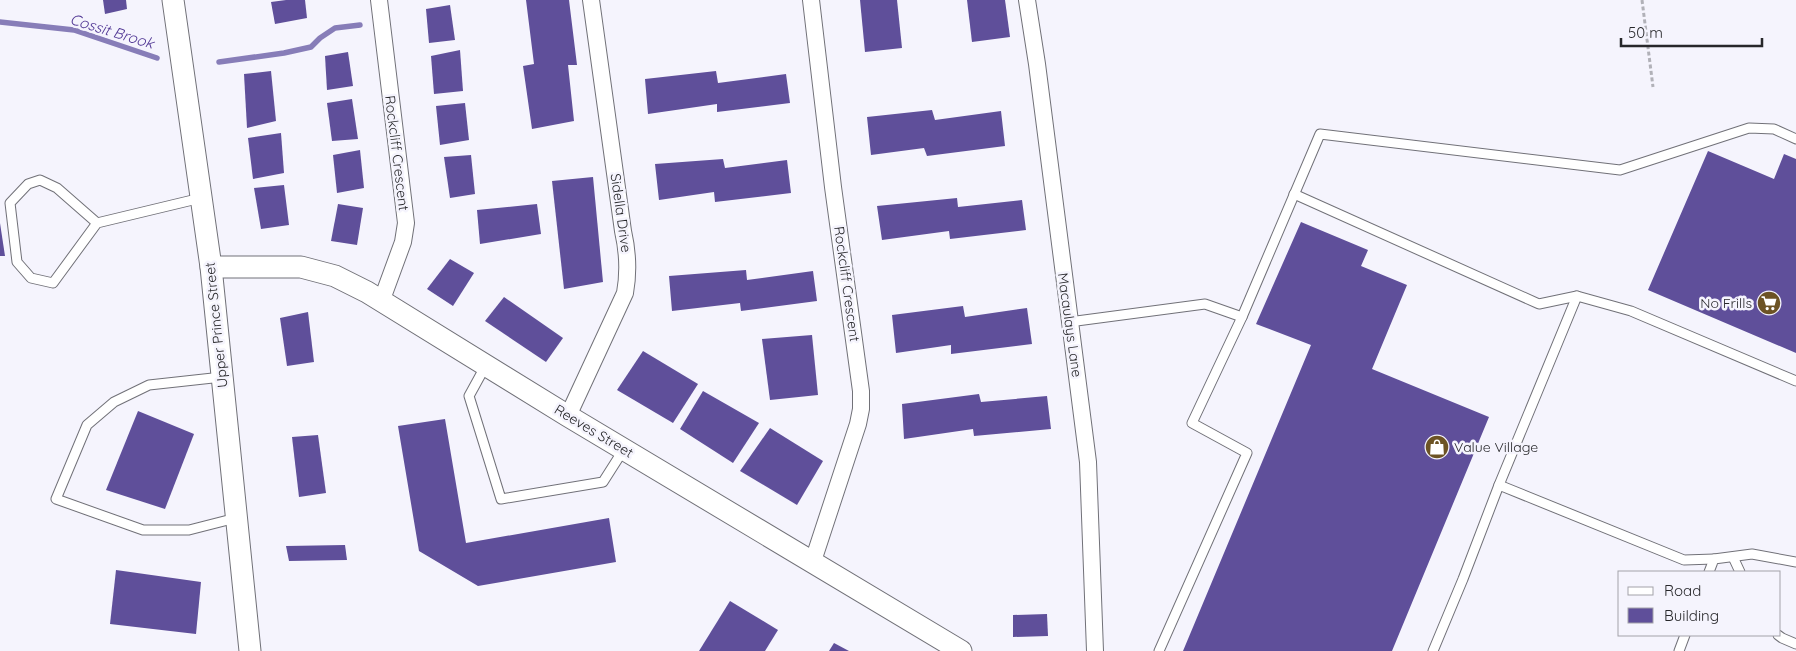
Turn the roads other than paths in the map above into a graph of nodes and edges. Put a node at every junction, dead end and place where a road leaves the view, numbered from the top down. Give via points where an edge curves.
1 (173, 0) edge
2 (379, 0) edge
3 (591, 0) edge
4 (811, 0) edge
5 (1027, 0) edge
6 (1796, 139) edge
7 (1294, 194) junction
8 (201, 198) junction
9 (97, 223) junction
10 (211, 267) junction
11 (1577, 296) junction
12 (381, 302) junction
13 (1242, 316) junction
14 (1070, 322) junction
15 (486, 365) junction
16 (222, 378) junction
17 (1796, 381) edge
18 (568, 416) junction
19 (624, 449) junction
20 (1499, 485) junction
21 (236, 518) junction
22 (1733, 557) junction
23 (1714, 559) junction
24 (813, 561) junction
25 (1796, 562) edge
26 (1709, 571) edge
27 (1740, 571) edge
28 (1685, 636) edge
29 (1779, 636) edge
30 (1796, 644) edge
31 (250, 651) edge
32 (961, 651) edge
33 (1095, 651) edge
34 (1159, 651) edge
35 (1433, 651) edge
36 (1679, 651) edge

1 - 8 street, Upper Prince Street
2 - 12 street, Rockcliff Crescent via 406,223 403,242
3 - 18 street, Sidella Drive via 628,252 628,272 625,293
4 - 24 street, Rockcliff Crescent via 861,391 858,424
5 - 14 street, Macaulays Lane
6 - 7 lane via 1774,129 1749,128 1620,170 1320,134
7 - 11 lane via 1539,304
7 - 13 lane
8 - 9 lane
8 - 10 street, Upper Prince Street
9 - 9 lane via 57,188 40,180 28,184 10,203 17,262 32,278 53,283
10 - 12 street, Reeves Street via 301,267 335,276
10 - 16 street, Upper Prince Street
11 - 17 lane via 1630,311
11 - 20 lane
12 - 15 street, Reeves Street
13 - 14 lane via 1205,304
13 - 34 lane via 1192,423 1247,453
14 - 33 street, Macaulays Lane via 1088,462
15 - 18 street, Reeves Street
15 - 19 lane via 469,396 501,498 603,482
16 - 21 street, Upper Prince Street
16 - 21 lane via 149,385 114,402 87,425 56,499 143,530 189,530
18 - 19 street, Reeves Street
19 - 24 street, Reeves Street
20 - 23 lane via 1684,560
20 - 35 lane
21 - 31 street, Upper Prince Street
22 - 23 lane
22 - 25 lane via 1752,554
22 - 27 lane
23 - 26 lane
24 - 32 street, Reeves Street
28 - 36 lane
29 - 30 lane

